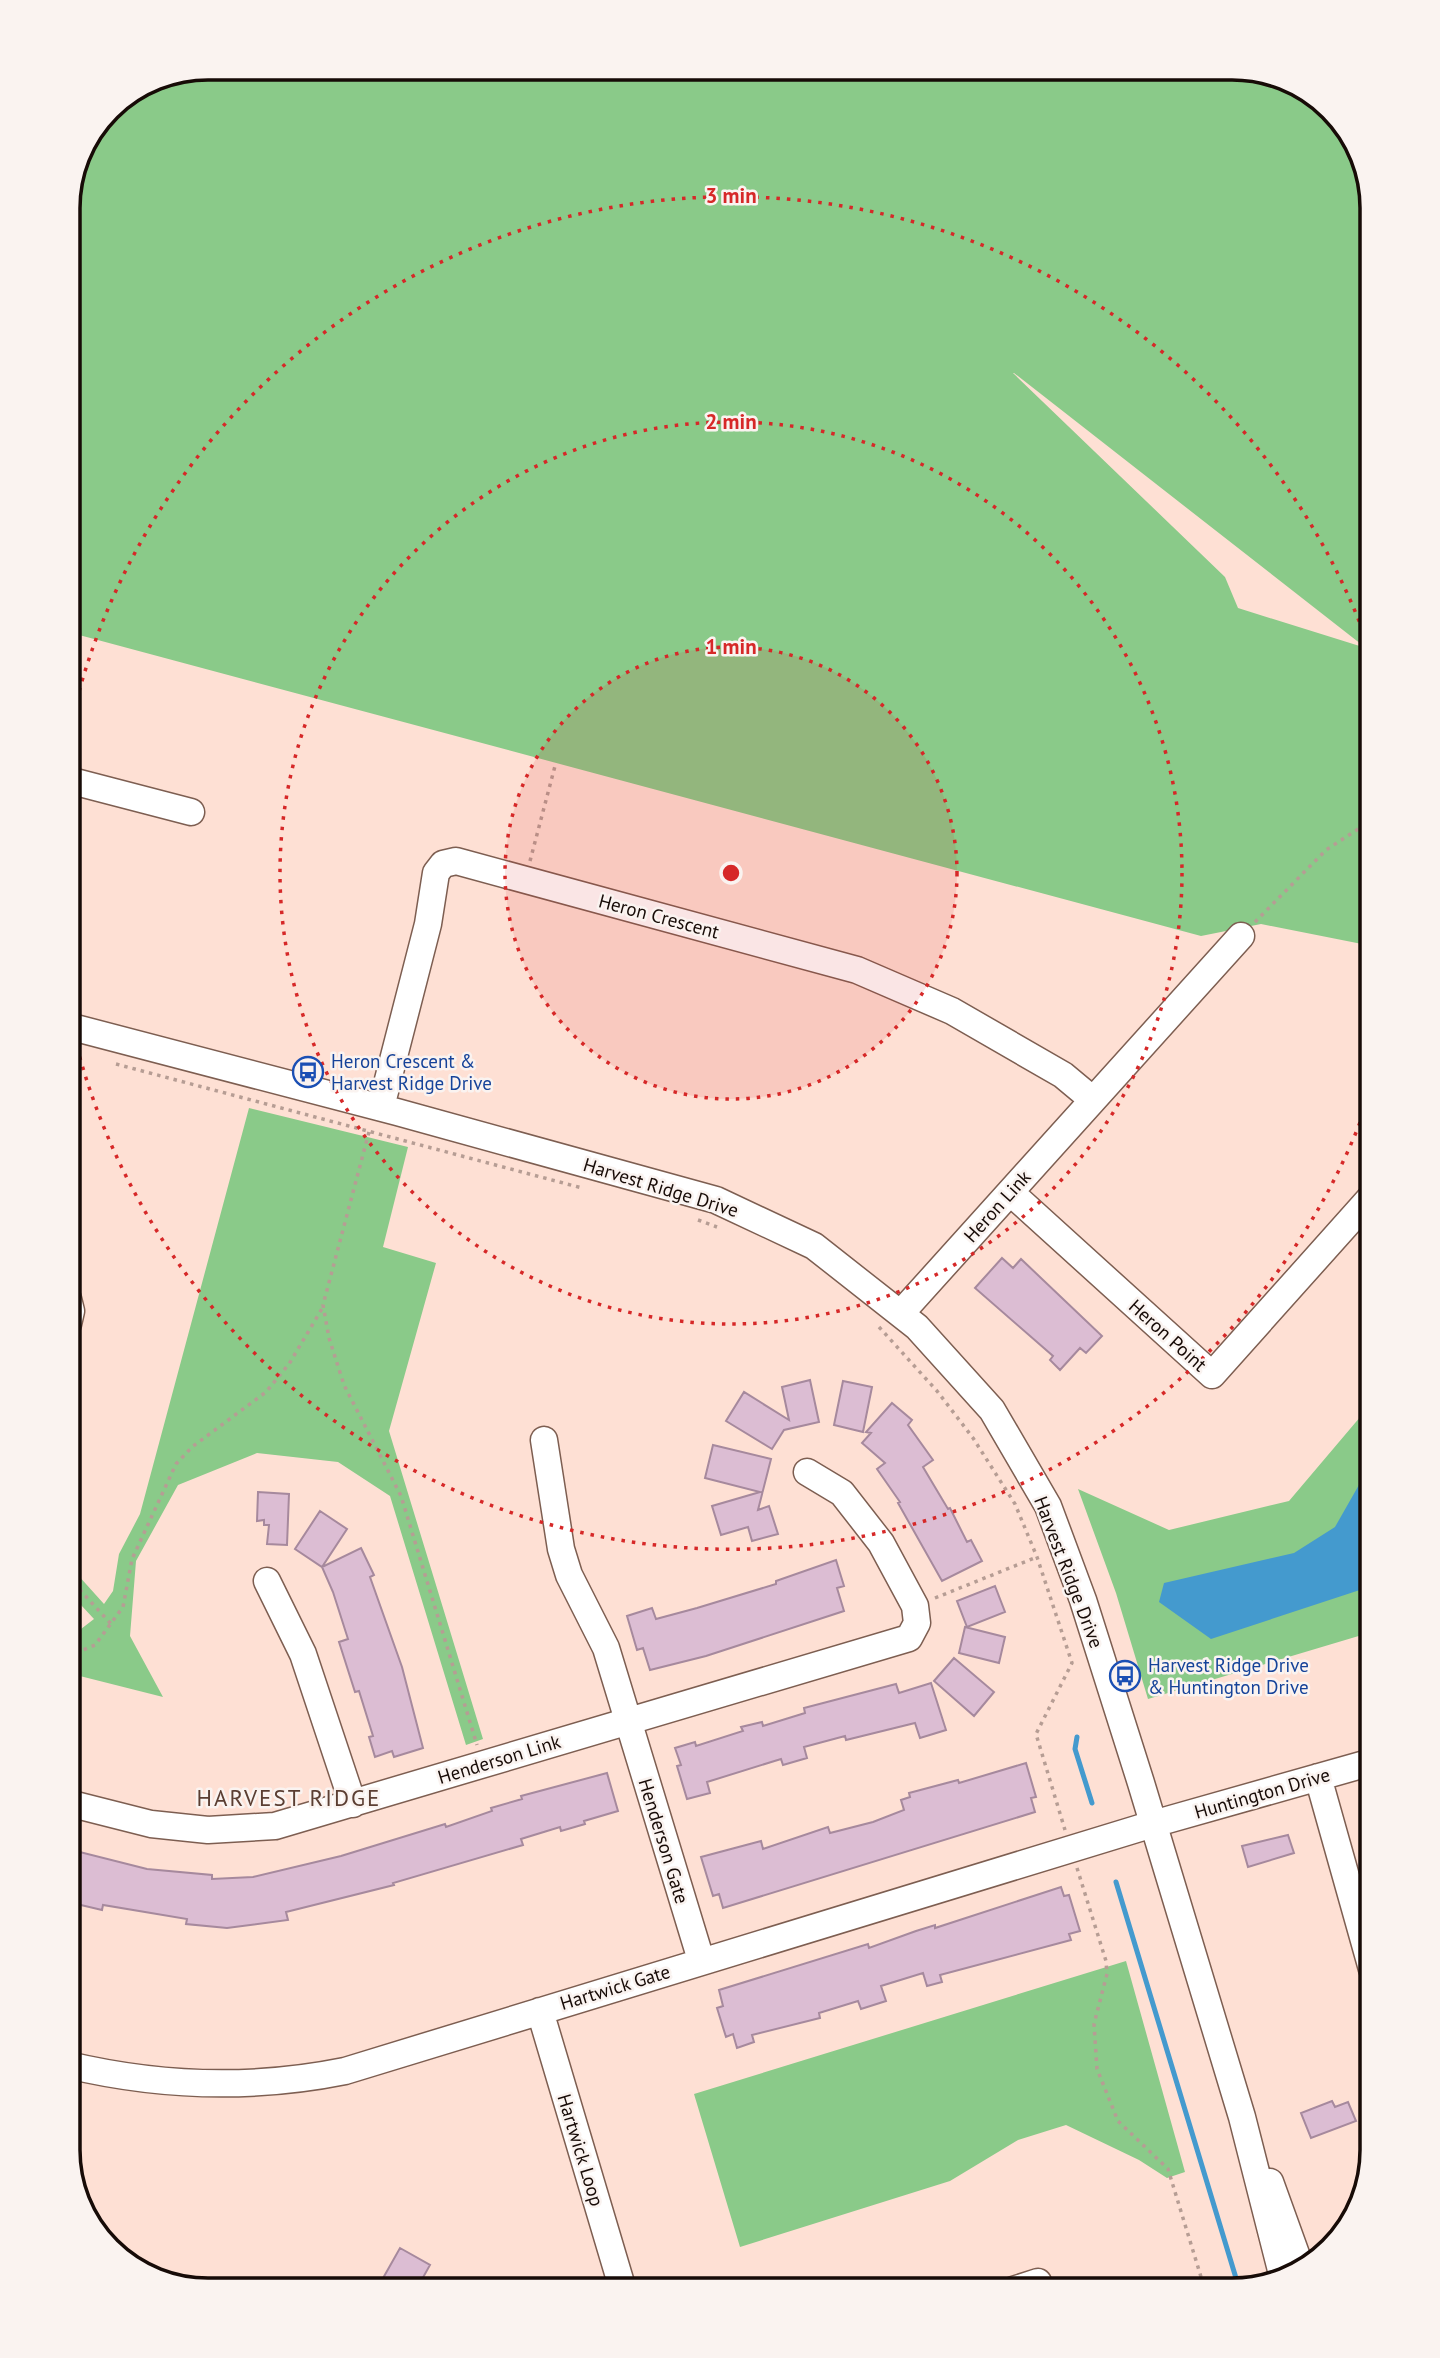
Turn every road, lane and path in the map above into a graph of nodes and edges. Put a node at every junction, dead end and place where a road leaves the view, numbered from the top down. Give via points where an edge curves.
1 (555, 766) dead end
2 (81, 783) edge
3 (191, 812) dead end
4 (1360, 828) edge
5 (524, 880) junction
6 (1241, 936) joint
7 (81, 1029) edge
8 (108, 1062) dead end
9 (1093, 1100) junction
10 (381, 1107) junction
11 (369, 1132) junction
12 (586, 1189) dead end
13 (1010, 1192) junction
14 (1360, 1209) edge
15 (691, 1217) dead end
16 (727, 1231) dead end
17 (323, 1305) junction
18 (901, 1313) junction
19 (877, 1324) dead end
20 (544, 1440) dead end
21 (807, 1472) dead end
22 (1037, 1557) junction
23 (267, 1581) dead end
24 (80, 1590) edge
25 (916, 1615) junction
26 (112, 1625) junction
27 (80, 1651) edge
28 (629, 1720) junction
29 (483, 1763) junction
30 (1360, 1765) edge
31 (1318, 1777) junction
32 (353, 1804) junction
33 (80, 1806) edge
34 (1153, 1824) junction
35 (1070, 1849) junction
36 (1360, 1926) edge
37 (701, 1960) junction
38 (540, 2011) junction
39 (80, 2067) edge
40 (1241, 2116) junction
41 (1298, 2259) edge
42 (1280, 2268) edge
43 (619, 2277) edge
44 (1202, 2278) edge

1 - 5 path
2 - 3 street
4 - 6 path via 1326,850
5 - 9 street, Heron Crescent via 857,971 952,1011 1063,1075
5 - 10 street, Heron Crescent via 456,860 443,864 436,873 428,924
6 - 9 street, Heron Link
7 - 10 street, Harvest Ridge Drive
8 - 11 path
9 - 13 street, Heron Link
10 - 18 street, Harvest Ridge Drive via 716,1200 814,1246
11 - 12 path
11 - 17 path
13 - 14 street, Heron Point via 1212,1375
13 - 18 street, Heron Link
15 - 16 path
17 - 26 path via 296,1353 265,1392 176,1464 132,1559 123,1607
17 - 29 path via 344,1385 401,1496
18 - 34 street, Harvest Ridge Drive via 992,1410 1048,1506 1083,1600
19 - 22 path via 973,1438 1015,1504
20 - 28 street, Henderson Gate via 569,1576 606,1648
21 - 25 street via 842,1493 873,1533
22 - 25 path
22 - 35 path via 1072,1663 1036,1734
23 - 32 street via 303,1654
24 - 26 path
25 - 28 street, Henderson Link via 909,1638
26 - 27 path via 95,1645
28 - 29 street, Henderson Link
28 - 37 street, Henderson Gate
29 - 32 street, Henderson Link
30 - 31 street, Huntington Drive
31 - 34 street, Huntington Drive
31 - 36 street
32 - 33 street, Henderson Link via 275,1826 208,1829 151,1824
34 - 35 street, Hartwick Gate
34 - 40 street, Harvest Ridge Drive
35 - 37 street, Hartwick Gate
35 - 44 path via 1106,1961 1094,2024 1097,2069 1118,2121 1168,2169
37 - 38 street, Hartwick Gate
38 - 39 street, Hartwick Gate via 383,2061 307,2079 231,2085 152,2082
38 - 43 street, Hartwick Loop
40 - 41 street, Harvest Ridge Drive
40 - 42 street, Harvest Ridge Drive

